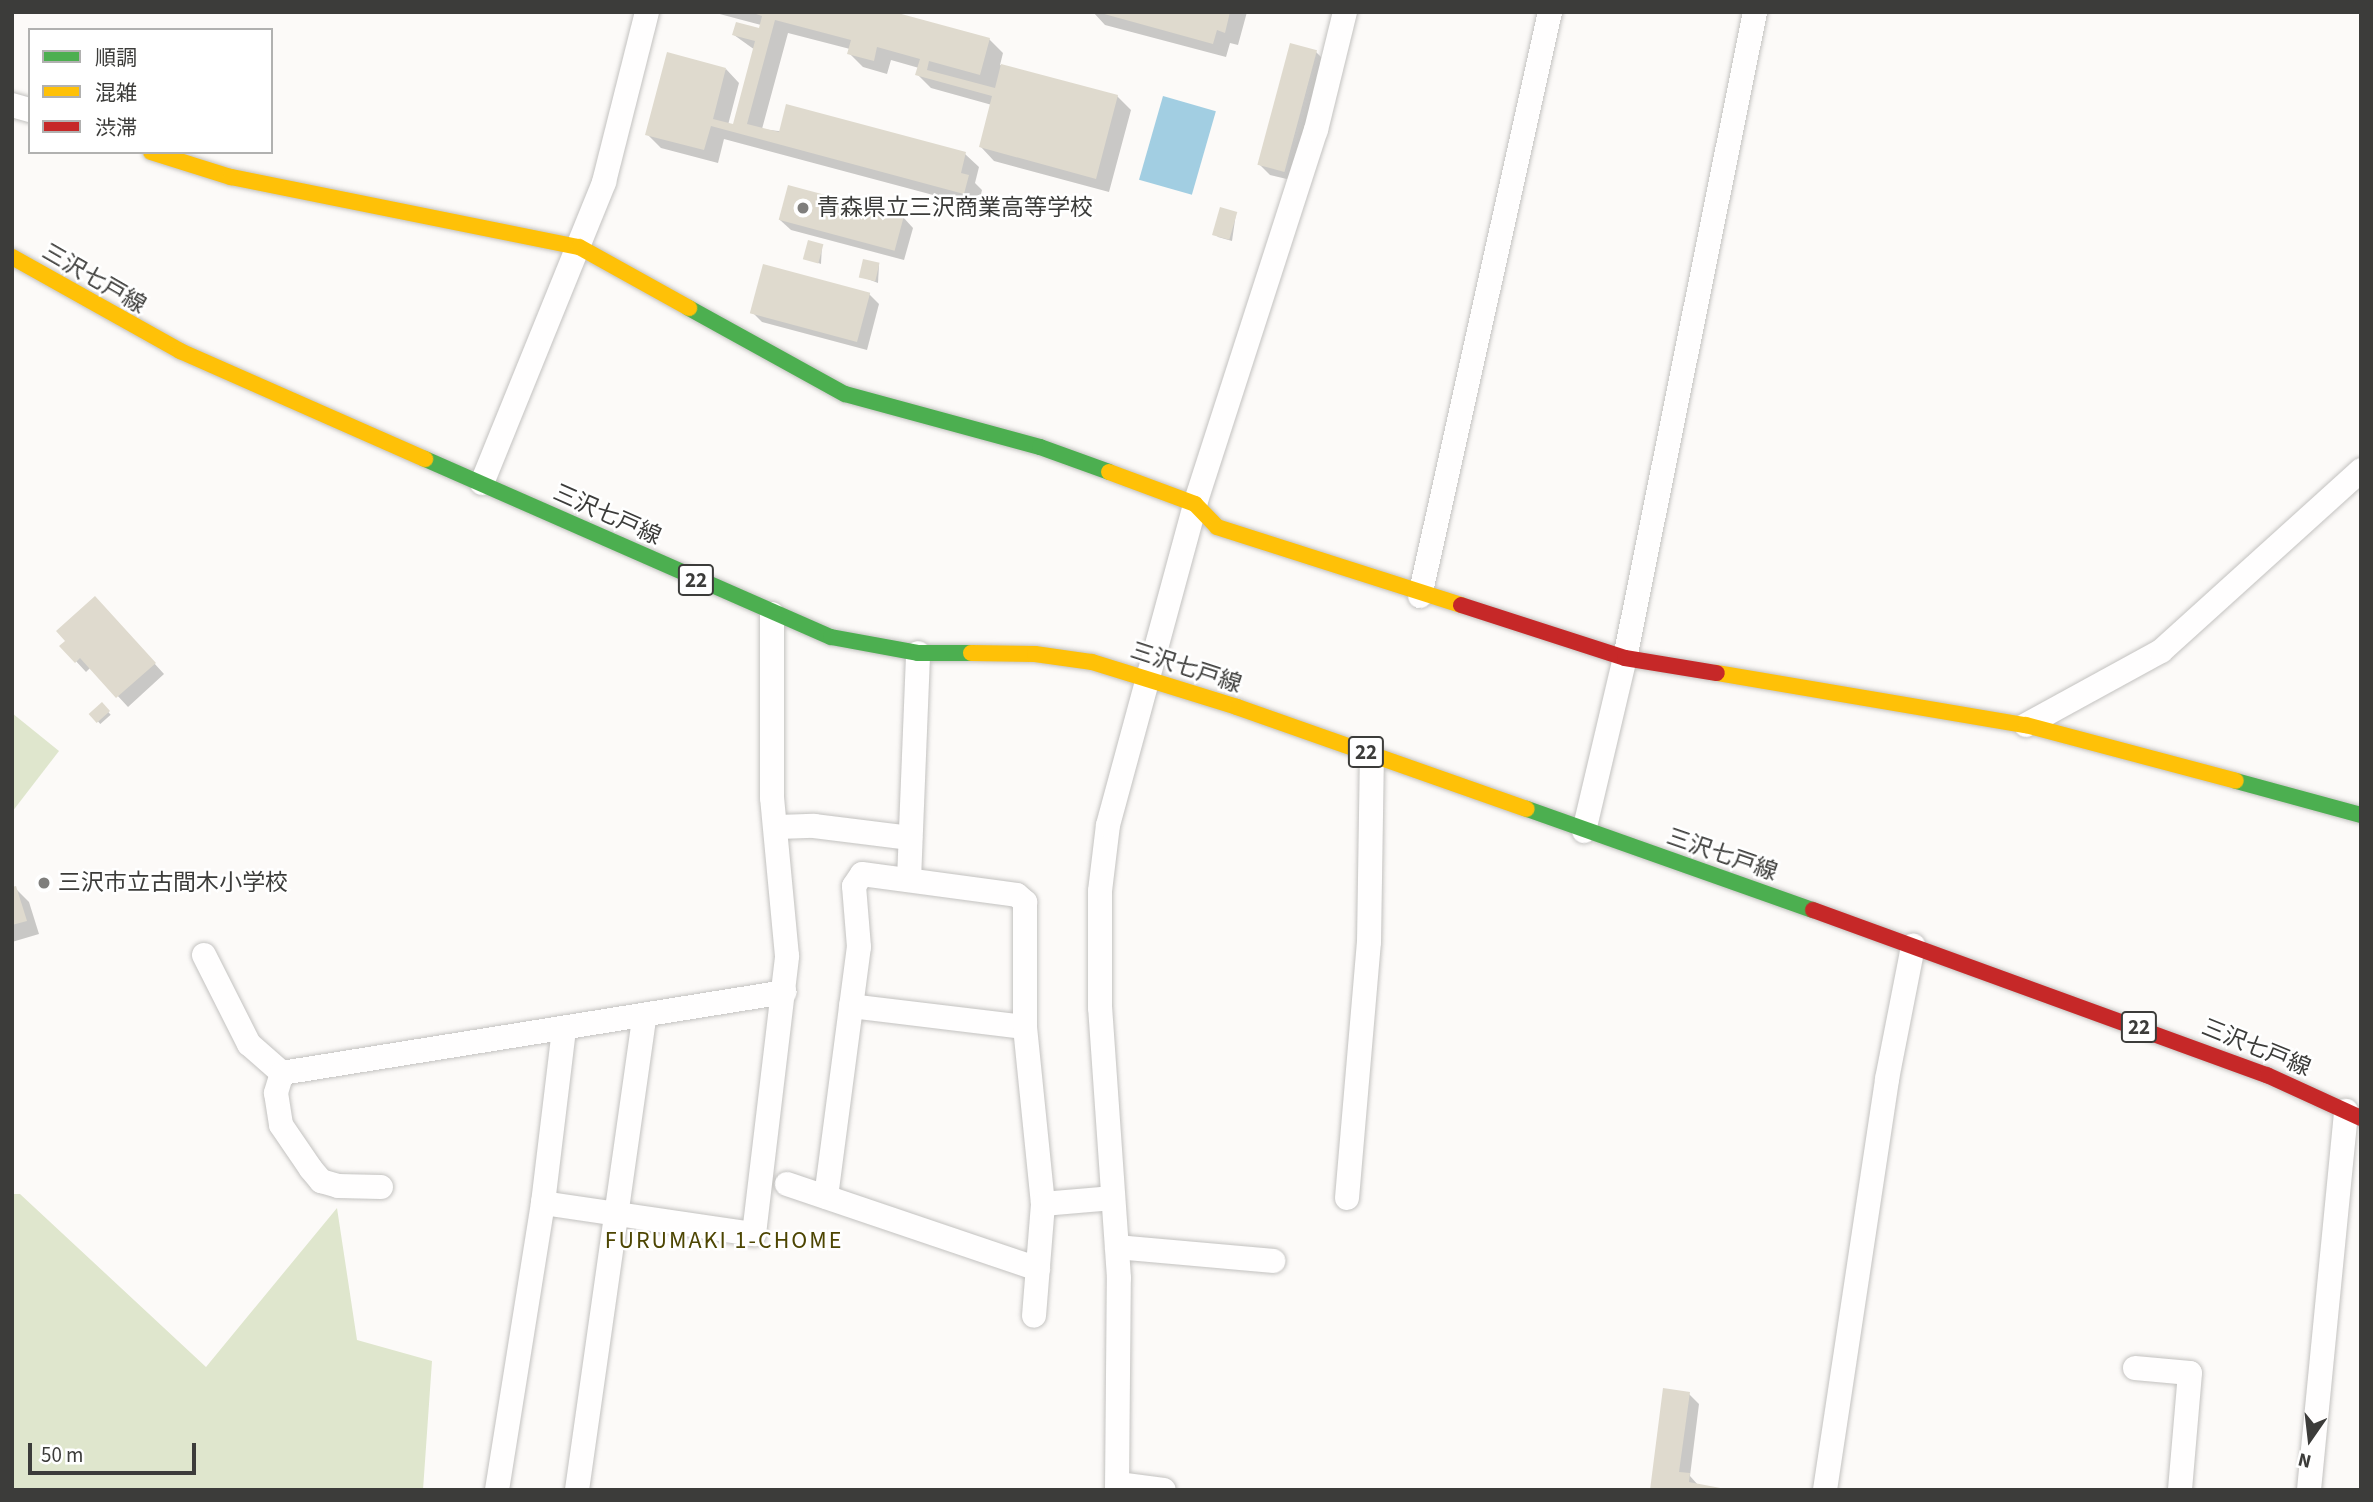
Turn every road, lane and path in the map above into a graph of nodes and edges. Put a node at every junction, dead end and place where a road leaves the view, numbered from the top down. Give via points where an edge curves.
1 (647, 12) edge
2 (1345, 12) edge
3 (1550, 12) edge
4 (1755, 12) edge
5 (156, 154) edge
6 (579, 247) junction
7 (12, 257) edge
8 (2361, 470) edge
9 (482, 483) junction
10 (1195, 504) junction
11 (1420, 596) junction
12 (772, 614) junction
13 (918, 653) junction
14 (1625, 658) junction
15 (1146, 679) junction
16 (2025, 725) junction
17 (1372, 754) junction
18 (2361, 815) edge
19 (778, 827) junction
20 (1584, 831) junction
21 (911, 838) junction
22 (909, 880) junction
23 (1913, 946) junction
24 (204, 955) dead end
25 (785, 992) junction
26 (850, 1006) junction
27 (645, 1015) junction
28 (1025, 1027) junction
29 (564, 1029) junction
30 (282, 1073) junction
31 (2354, 1114) edge
32 (787, 1184) dead end
33 (381, 1187) dead end
34 (826, 1197) junction
35 (1113, 1198) junction
36 (1348, 1198) dead end
37 (543, 1203) junction
38 (1043, 1204) junction
39 (617, 1212) junction
40 (1116, 1247) junction
41 (1273, 1261) dead end
42 (1038, 1269) junction
43 (1034, 1316) dead end
44 (2135, 1368) dead end
45 (1118, 1487) edge
46 (1832, 1489) edge
47 (497, 1490) edge
48 (577, 1490) edge
49 (1164, 1490) edge
50 (2180, 1490) edge
51 (2309, 1490) edge

1 - 6 street via 604,182
2 - 10 street via 1316,130
3 - 11 street
4 - 14 street
5 - 6 main road via 230,177
6 - 9 street
6 - 10 main road via 845,394 1040,447
7 - 9 main road, 三沢七戸線 / 22 via 180,351
8 - 16 street via 2161,651
9 - 12 main road, 三沢七戸線 / 22
10 - 11 main road via 1217,527
10 - 15 street
11 - 14 main road
12 - 13 main road, 三沢七戸線 / 22 via 831,637
12 - 19 street via 772,798
13 - 15 main road, 三沢七戸線 / 22 via 1035,654 1092,662
13 - 21 street
14 - 16 main road
14 - 20 street
15 - 17 main road, 三沢七戸線 / 22
15 - 35 street via 1108,825 1100,891 1100,1008
16 - 18 main road
17 - 20 main road, 三沢七戸線 / 22
17 - 36 street via 1369,942
19 - 21 street via 814,826
19 - 25 street
20 - 23 main road, 三沢七戸線 / 22
21 - 22 street
22 - 26 street via 862,874 854,886 859,947
22 - 28 street via 1017,895 1024,902
23 - 31 main road, 三沢七戸線 / 22 via 2267,1075
23 - 46 street via 1886,1079
24 - 30 street via 249,1044
25 - 27 street
25 - 39 street via 754,1234
26 - 28 street
26 - 34 street
27 - 29 street
27 - 39 street
28 - 38 street
29 - 30 street
29 - 37 street
30 - 33 street via 275,1093 281,1125 321,1181
31 - 51 street
32 - 34 street
34 - 42 street
35 - 38 street
35 - 40 street
37 - 39 street
37 - 47 street
38 - 42 street
39 - 48 street
40 - 41 street
40 - 45 street via 1121,1404
42 - 43 street
44 - 50 street via 2190,1373
45 - 49 street

